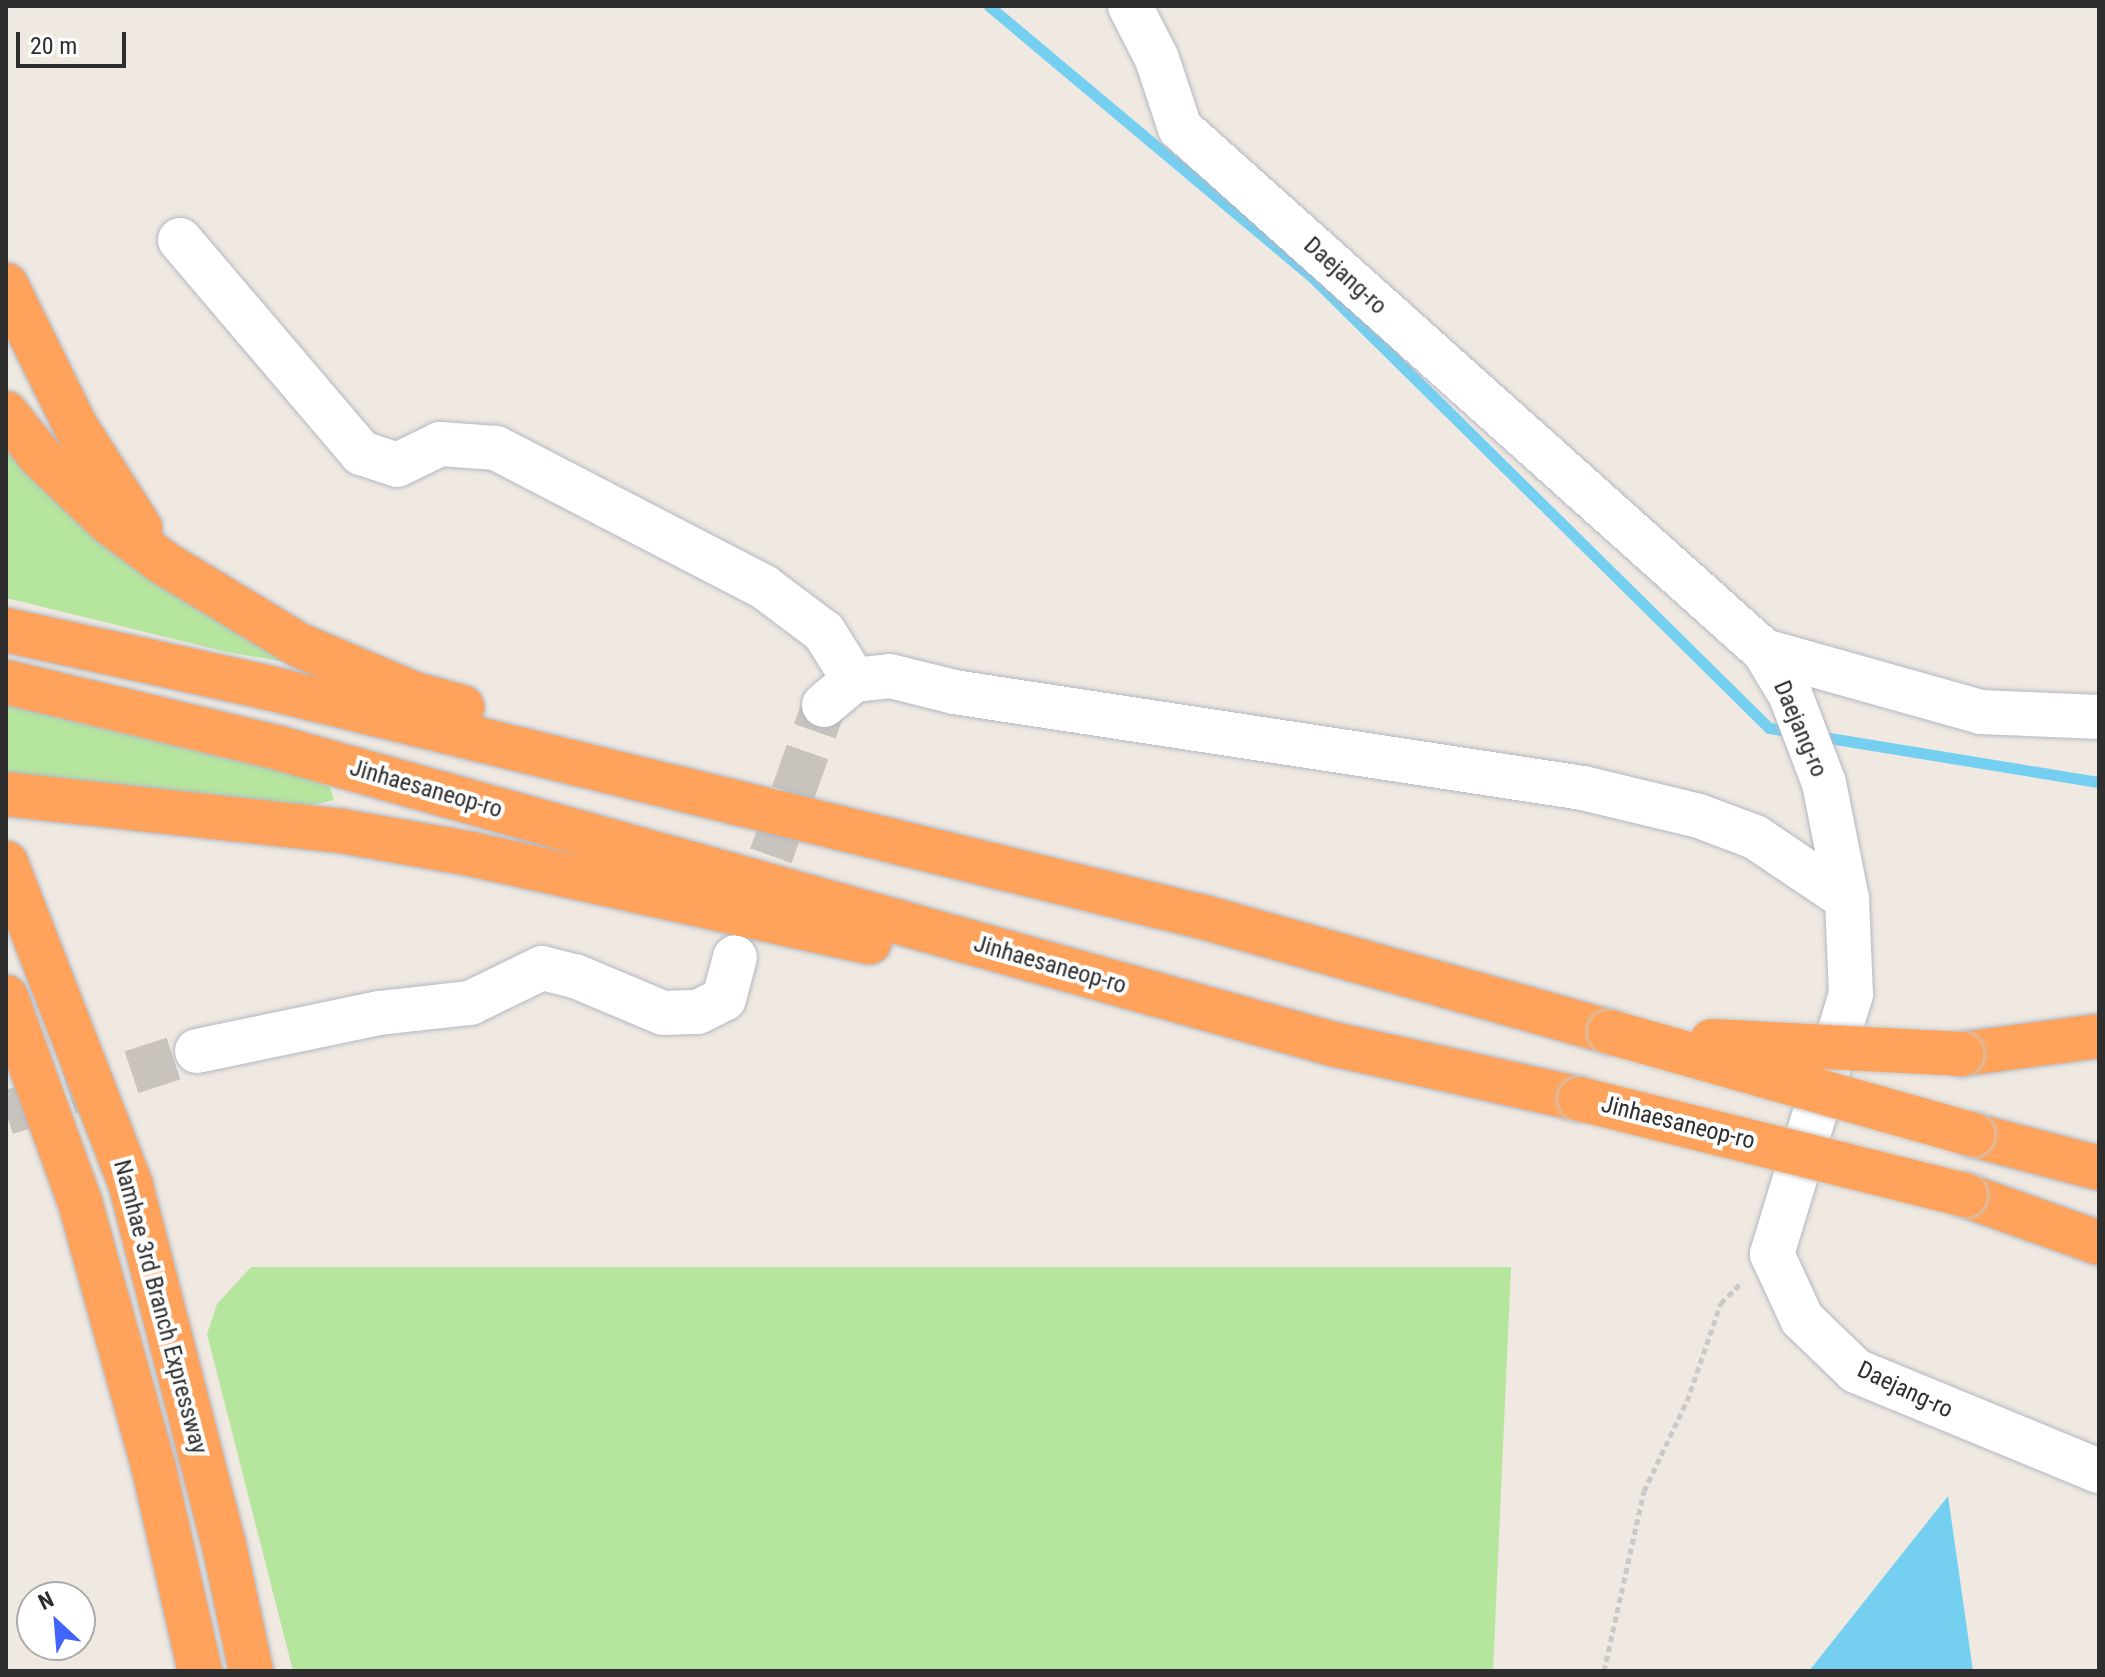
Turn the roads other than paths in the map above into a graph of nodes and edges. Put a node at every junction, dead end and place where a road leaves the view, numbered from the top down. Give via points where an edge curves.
1 (1130, 6) edge
2 (180, 240) dead end
3 (6, 285) edge
4 (6, 358) edge
5 (6, 413) edge
6 (164, 563) junction
7 (6, 630) edge
8 (1764, 651) junction
9 (6, 682) edge
10 (2099, 717) edge
11 (6, 794) edge
12 (6, 863) edge
13 (1847, 899) junction
14 (1207, 918) junction
15 (735, 957) tunnel mouth
16 (6, 997) edge
17 (1610, 1032) junction
18 (2099, 1036) edge
19 (1333, 1044) junction
20 (197, 1051) tunnel mouth
21 (2099, 1168) edge
22 (1965, 1195) junction
23 (2099, 1230) edge
24 (2099, 1243) edge
25 (2099, 1471) edge
26 (200, 1671) edge
27 (251, 1671) edge

1 - 8 street, Daejang-ro via 1157,59 1180,128
2 - 13 street via 361,453 397,465 440,444 496,448 764,587 824,632 839,692 890,676 954,692 1583,788 1699,816 1755,837
3 - 6 highway via 76,427
4 - 6 highway via 53,436
5 - 6 highway via 39,455 109,522
6 - 14 highway via 299,645 414,694 930,834
7 - 14 highway via 261,686
8 - 10 street via 1981,712
8 - 13 street, Daejang-ro via 1790,694 1824,783
9 - 19 highway, Jinhaesaneop-ro via 282,749
11 - 19 highway via 341,831 471,854
12 - 27 highway, Namhae 3rd Branch Expressway via 131,1186 224,1545
13 - 25 street, Daejang-ro via 1851,994 1772,1254 1802,1319 1856,1371
14 - 17 highway
15 - 20 street via 724,999 698,1012 663,1013 575,976 542,968 470,1003 379,1013
16 - 26 highway, Namhae 3rd Branch Expressway via 80,1202 154,1469
17 - 18 highway, bridge via 1779,1047 1962,1054
17 - 21 highway, bridge
19 - 22 highway, Jinhaesaneop-ro, bridge
22 - 23 highway, Jinhaesaneop-ro
22 - 24 highway

